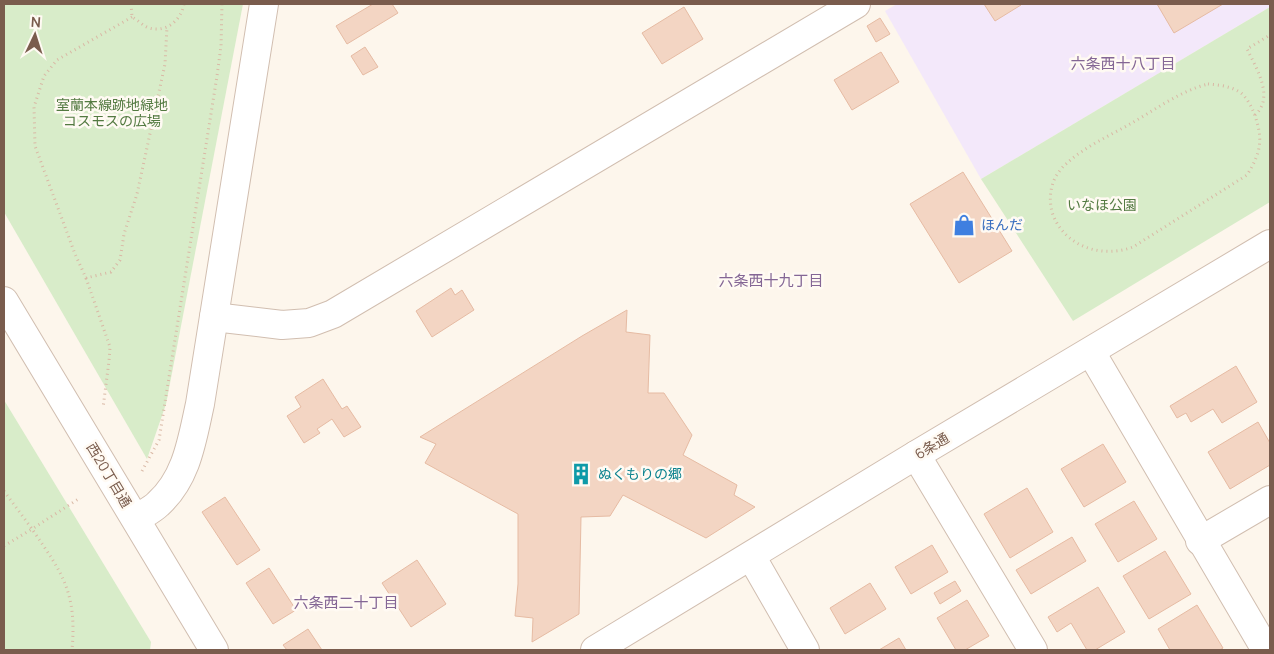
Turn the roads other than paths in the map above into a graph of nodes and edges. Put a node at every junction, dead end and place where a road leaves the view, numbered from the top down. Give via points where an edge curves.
1 (264, 4) edge
2 (856, 4) edge
3 (1270, 244) edge
4 (4, 301) edge
5 (214, 317) junction
6 (1091, 352) junction
7 (916, 455) junction
8 (1270, 500) edge
9 (136, 520) junction
10 (1200, 540) junction
11 (751, 556) junction
12 (214, 650) edge
13 (595, 650) edge
14 (805, 650) edge
15 (1033, 650) edge
16 (1266, 650) edge

1 - 5 street
2 - 5 street via 333,314 308,324 282,325
3 - 6 street, 6条通
4 - 9 street, 西20丁目通
5 - 9 street via 188,458 178,479 159,503
6 - 7 street, 6条通
6 - 10 street
7 - 11 street, 6条通
7 - 15 street
8 - 10 street
9 - 12 street, 西20丁目通
10 - 16 street
11 - 13 street, 6条通
11 - 14 street

